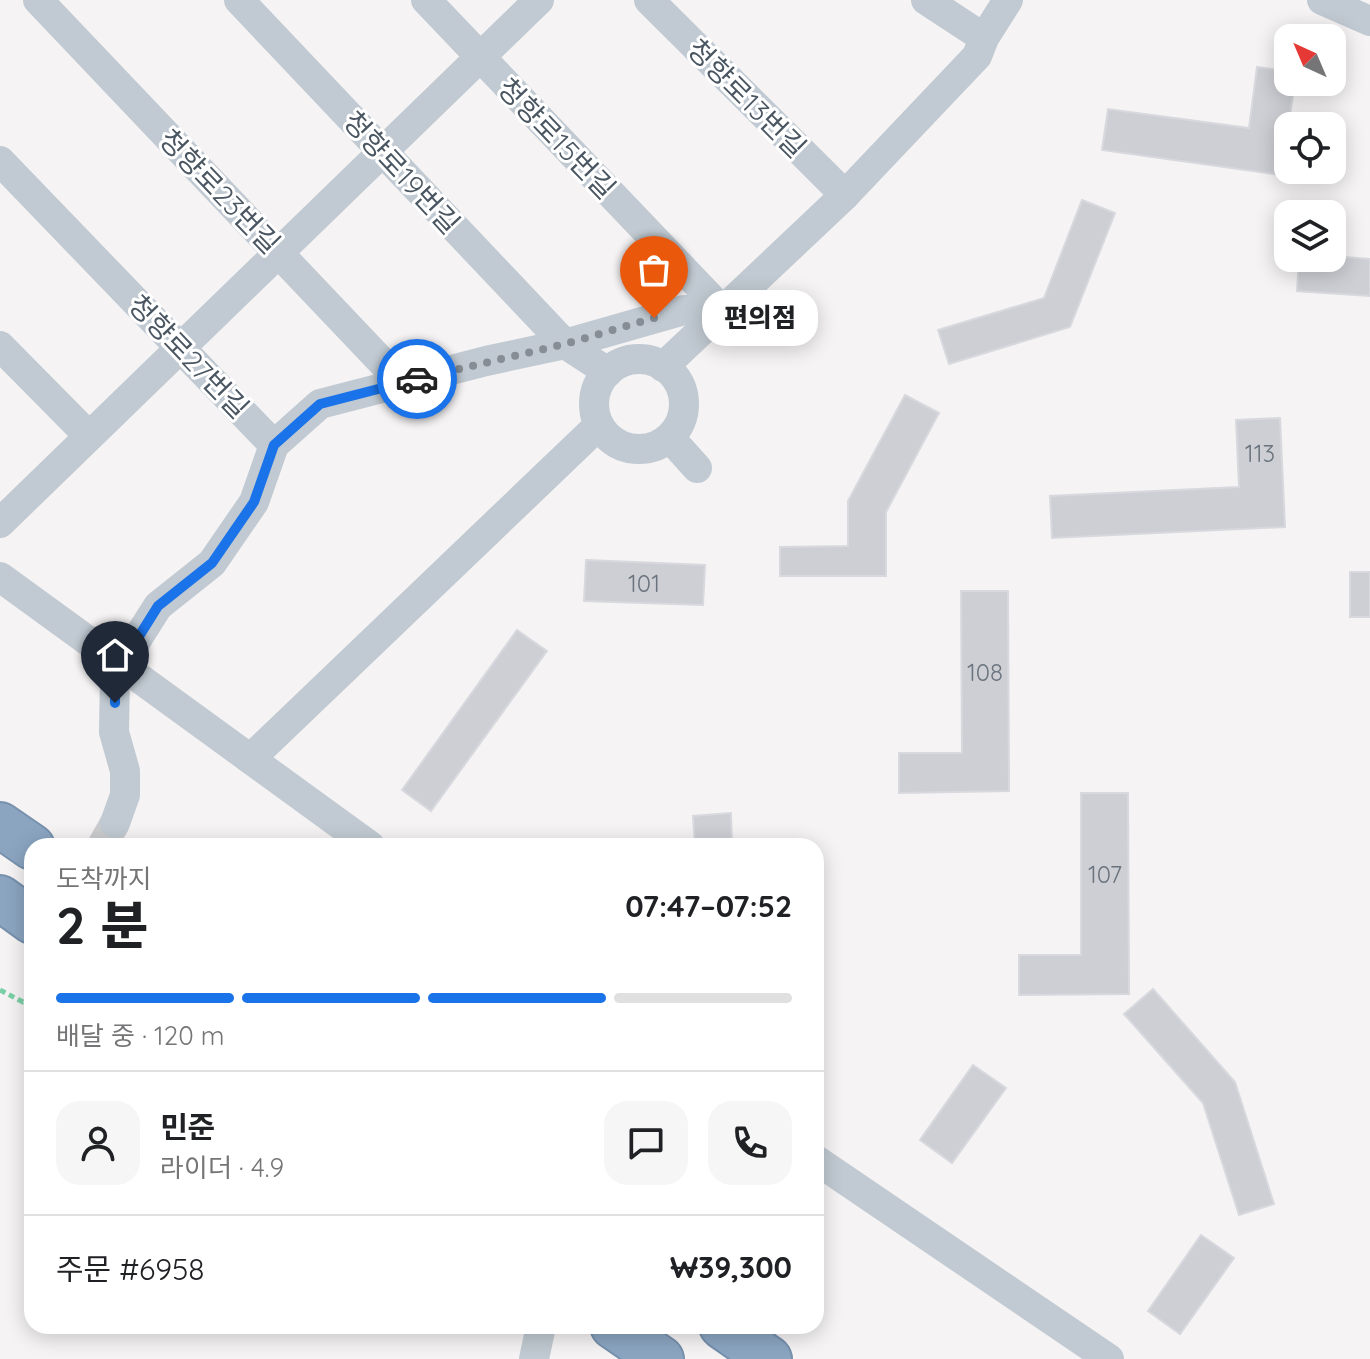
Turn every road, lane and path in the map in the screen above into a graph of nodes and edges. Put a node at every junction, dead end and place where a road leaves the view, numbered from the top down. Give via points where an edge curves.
1 (38, 0) edge
2 (239, 0) edge
3 (426, 0) edge
4 (539, 0) edge
5 (649, 0) edge
6 (926, 0) edge
7 (1008, 0) edge
8 (1322, 0) edge
9 (1370, 21) edge
10 (984, 38) junction
11 (480, 57) junction
12 (383, 152) junction
13 (0, 161) edge
14 (845, 195) junction
15 (278, 253) junction
16 (722, 310) junction
17 (565, 344) junction
18 (0, 346) edge
19 (181, 348) junction
20 (663, 367) junction
21 (608, 372) junction
22 (402, 383) junction
23 (599, 425) junction
24 (89, 436) junction
25 (670, 438) junction
26 (274, 445) junction
27 (697, 468) dead end
28 (0, 523) edge
29 (0, 577) edge
30 (121, 665) junction
31 (250, 759) junction
32 (115, 823) tunnel mouth
33 (0, 825) edge
34 (359, 838) edge
35 (24, 842) edge
36 (0, 898) edge
37 (24, 915) edge
38 (0, 990) edge
39 (24, 1002) edge
40 (824, 1165) edge
41 (539, 1334) edge
42 (625, 1334) edge
43 (733, 1334) edge
44 (534, 1359) edge
45 (661, 1359) edge
46 (769, 1359) edge
47 (1109, 1359) edge

1 - 15 street, 청향로23번길
2 - 12 street, 청향로19번길
3 - 11 street, 청향로15번길
4 - 11 street
5 - 14 street, 청향로13번길
6 - 10 street
7 - 10 street
8 - 9 street
10 - 14 street via 977,56
11 - 12 street
11 - 16 street, 청향로15번길
12 - 15 street
12 - 17 street, 청향로19번길
13 - 19 street, 청향로27번길
14 - 16 street
15 - 19 street
15 - 22 street, 청향로23번길
16 - 17 street via 684,310
16 - 20 street
17 - 21 street, 청향로19번길
17 - 22 street
18 - 24 street
19 - 24 street
19 - 26 street, 청향로27번길
20 - 21 street via 644,359 629,360
20 - 25 street via 671,371 684,397 684,412
21 - 23 street via 593,404
22 - 26 street via 320,404
23 - 25 street via 628,448 643,450
23 - 31 street
24 - 28 street
25 - 27 street
26 - 30 street via 254,502 212,563 158,606
29 - 30 street
30 - 31 street
30 - 32 street via 115,674 114,732 125,771 125,795
31 - 34 street
33 - 35 highway
36 - 37 highway
38 - 39 path
40 - 47 street
41 - 44 street
42 - 45 highway
43 - 46 highway

